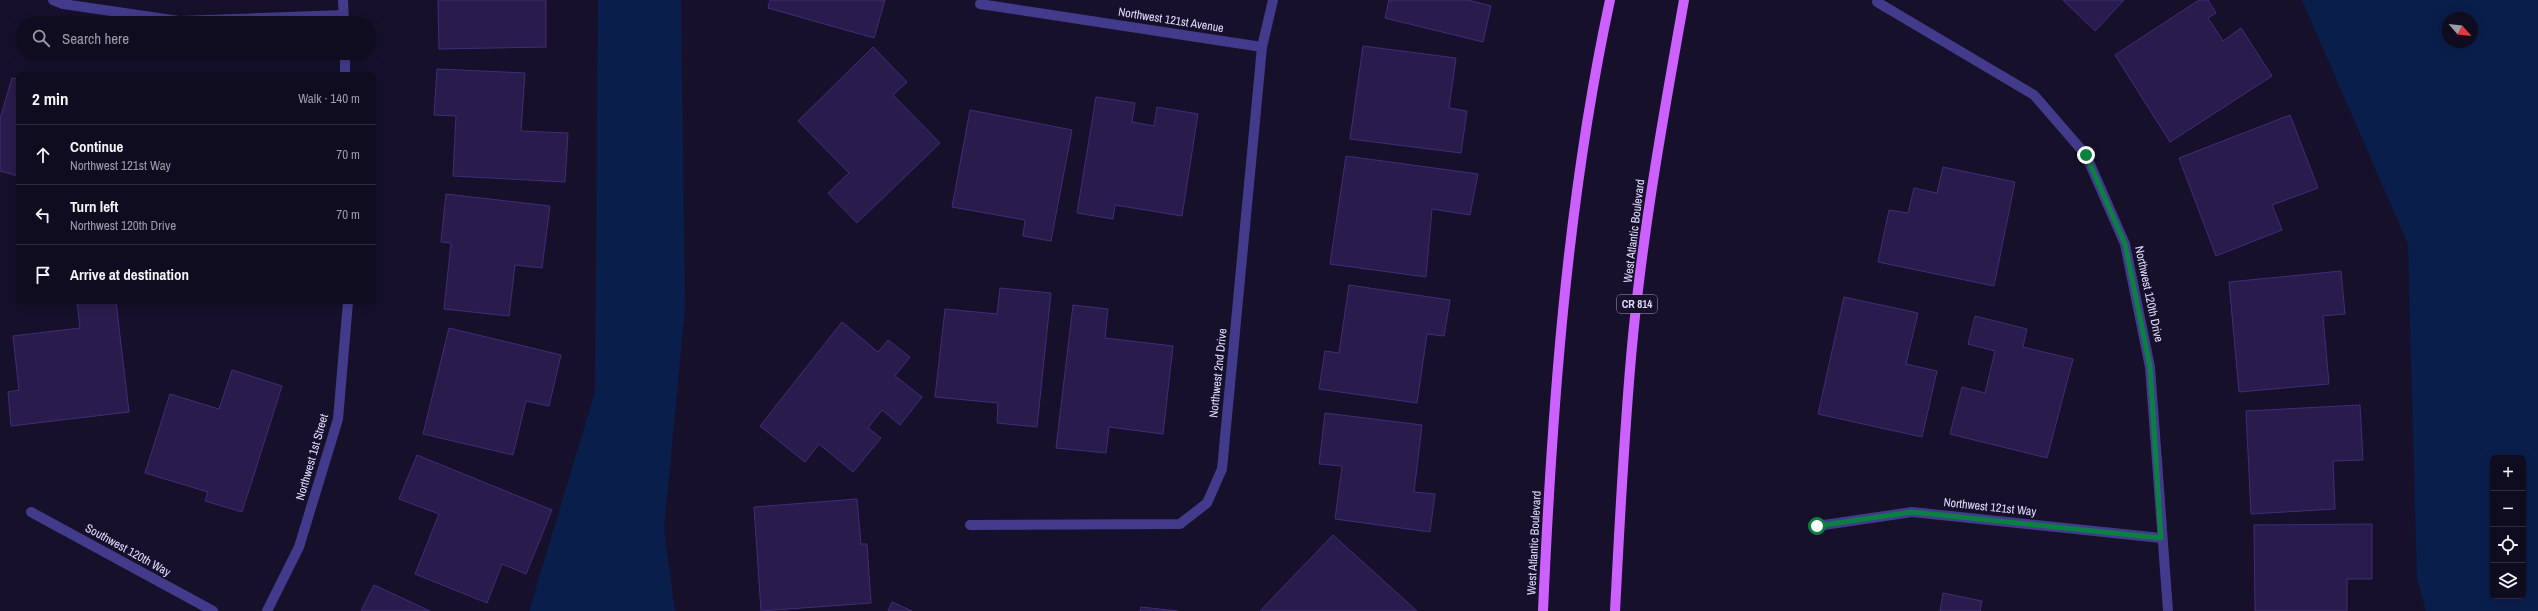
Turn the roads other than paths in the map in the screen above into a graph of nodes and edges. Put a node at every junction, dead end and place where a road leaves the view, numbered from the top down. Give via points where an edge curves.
1 (53, 0) edge
2 (343, 0) edge
3 (1273, 0) edge
4 (1610, 0) edge
5 (1684, 0) edge
6 (1877, 2) dead end
7 (980, 4) dead end
8 (145, 16) edge
9 (344, 16) edge
10 (1262, 47) junction
11 (345, 60) edge
12 (346, 72) edge
13 (348, 304) edge
14 (31, 512) dead end
15 (970, 525) dead end
16 (1817, 526) dead end
17 (2161, 538) junction
18 (213, 611) edge
19 (267, 611) edge
20 (1543, 611) edge
21 (1615, 611) edge
22 (2168, 611) edge

1 - 8 street via 63,4
2 - 9 street
3 - 10 street, Northwest 2nd Drive
4 - 20 main road, West Atlantic Boulevard via 1593,80 1566,281 1548,507
5 - 21 main road, West Atlantic Boulevard / CR 814 via 1659,144 1633,336
6 - 17 street, Northwest 120th Drive via 2034,95 2086,155 2125,244 2150,367
7 - 10 street, Northwest 121st Avenue
10 - 15 street, Northwest 2nd Drive via 1222,469 1207,503 1180,524
11 - 12 street
13 - 19 street, Northwest 1st Street via 338,419 299,547
14 - 18 street, Southwest 120th Way
16 - 17 street, Northwest 121st Way via 1912,512
17 - 22 street, Northwest 120th Drive

